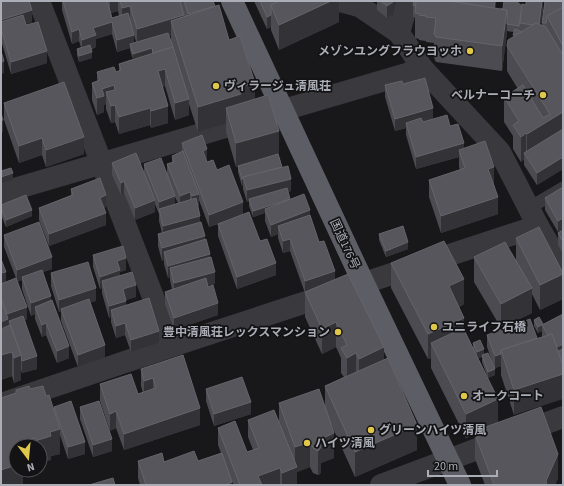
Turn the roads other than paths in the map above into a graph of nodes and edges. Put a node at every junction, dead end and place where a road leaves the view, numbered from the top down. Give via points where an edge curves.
1 (39, 1) edge
2 (232, 1) edge
3 (340, 1) edge
4 (408, 1) edge
5 (399, 34) junction
6 (423, 69) junction
7 (283, 111) junction
8 (102, 163) junction
9 (563, 188) edge
10 (1, 193) edge
11 (534, 217) junction
12 (563, 269) edge
13 (364, 282) junction
14 (172, 346) junction
15 (1, 404) edge
16 (563, 417) edge
17 (448, 460) junction
18 (381, 485) edge
19 (460, 485) edge

1 - 8 street
2 - 7 highway, 国道176号
3 - 5 street via 359,6
4 - 5 street
5 - 6 street
6 - 7 street
6 - 11 street via 500,152
7 - 8 street
7 - 13 highway, 国道176号
8 - 10 street
8 - 14 street
9 - 11 lane
11 - 12 street
11 - 13 street
13 - 14 street
13 - 17 highway, 国道176号
14 - 15 street
16 - 17 street
17 - 18 street
17 - 19 highway, 国道176号

